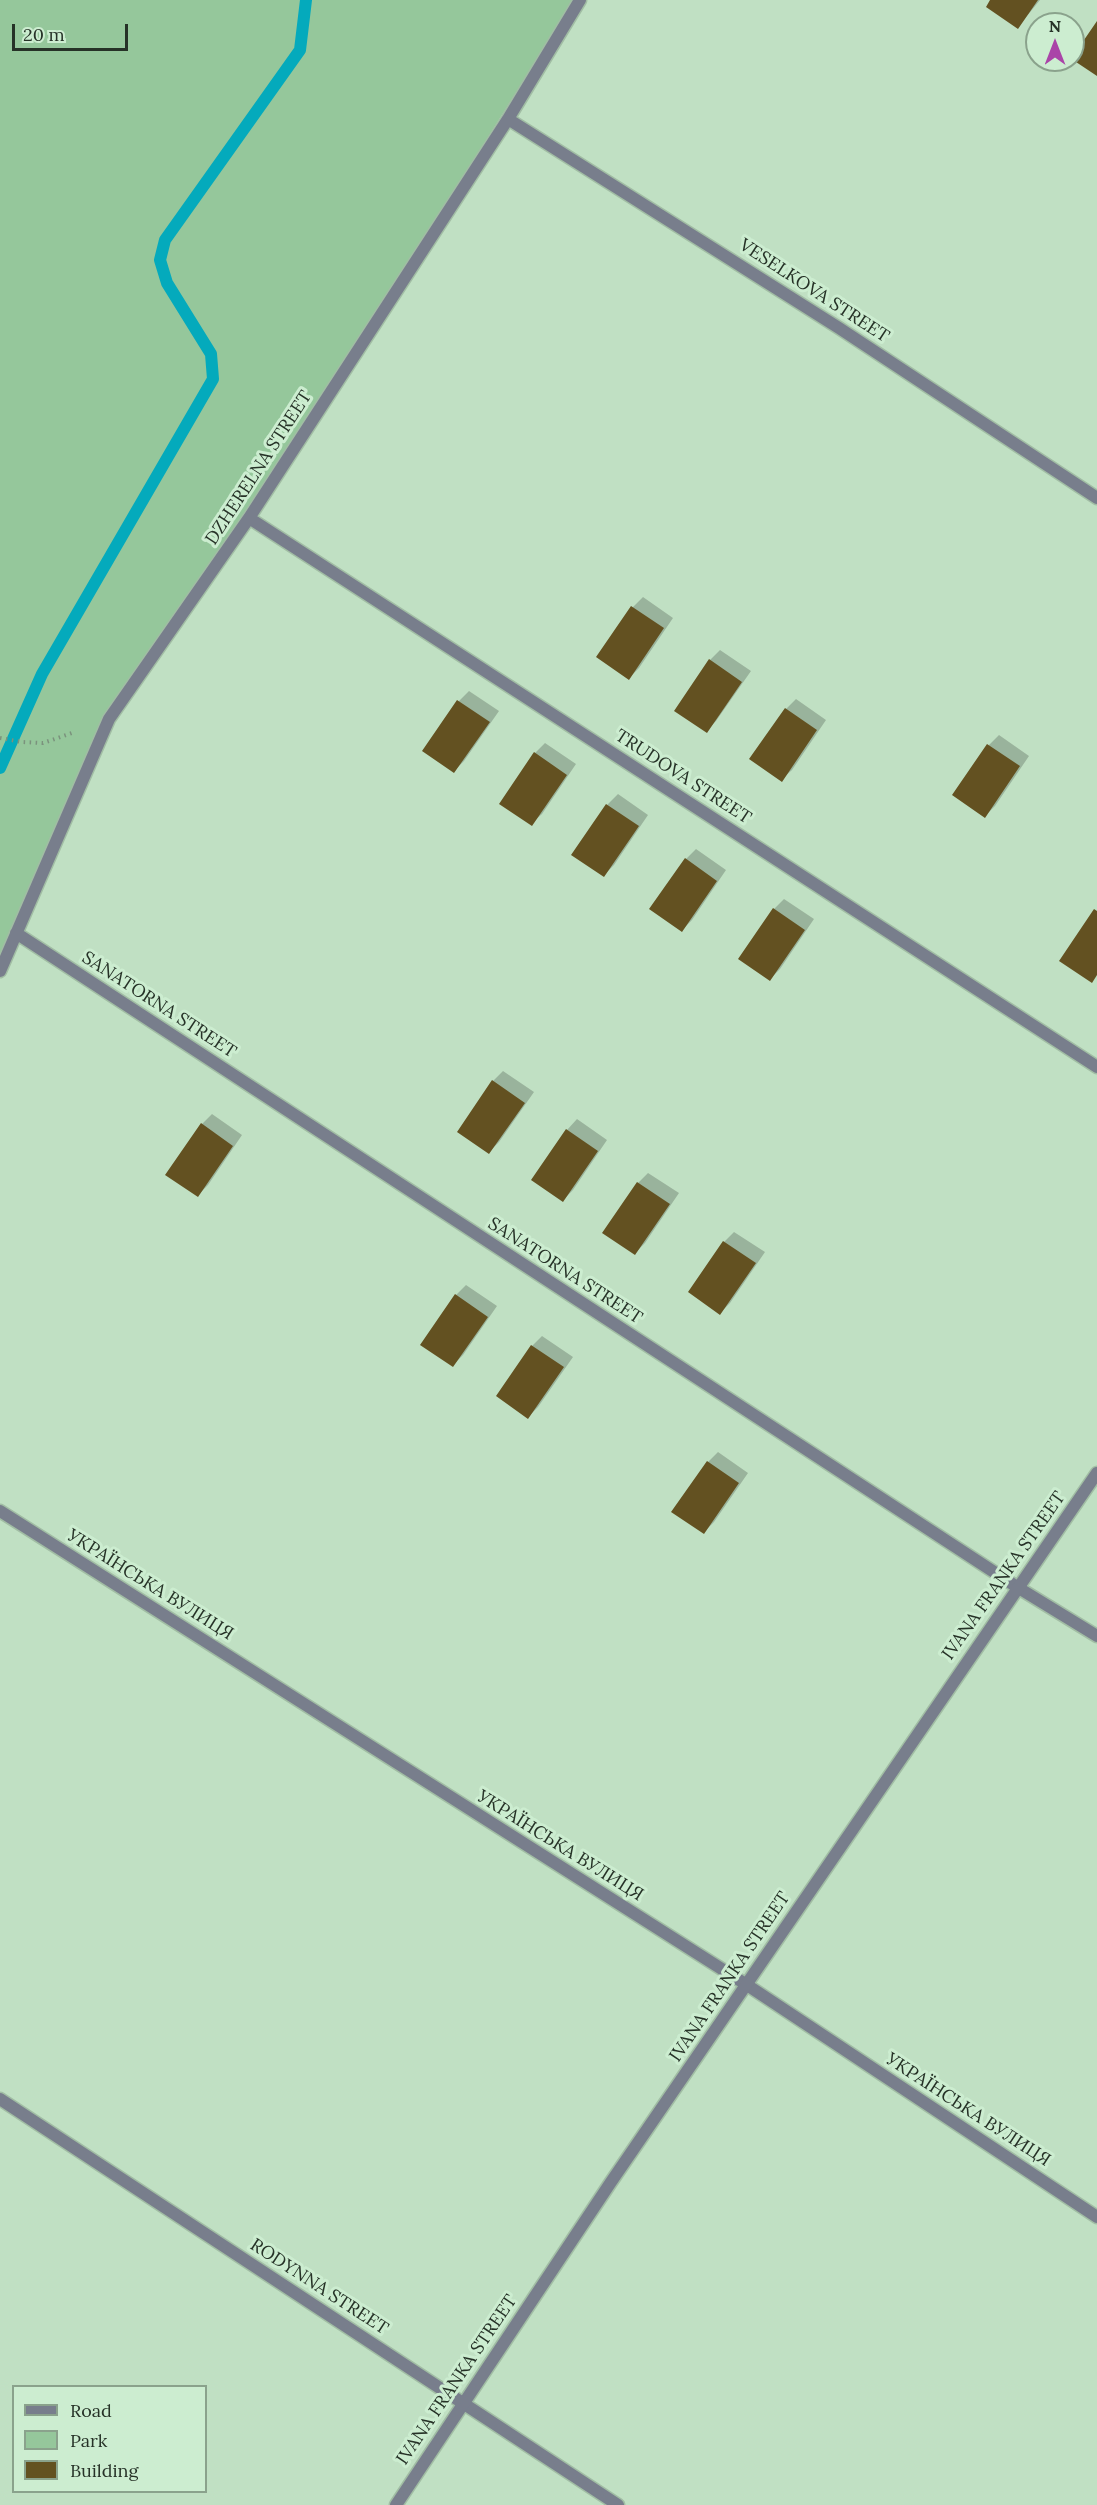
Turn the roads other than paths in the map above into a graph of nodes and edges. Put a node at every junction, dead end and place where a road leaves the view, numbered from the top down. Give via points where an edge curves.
1 (580, 0) edge
2 (508, 119) junction
3 (1097, 498) edge
4 (249, 518) junction
5 (16, 933) junction
6 (0, 972) edge
7 (1097, 1067) edge
8 (1097, 1473) edge
9 (0, 1511) edge
10 (1017, 1587) junction
11 (1097, 1636) edge
12 (747, 1985) junction
13 (0, 2099) edge
14 (1097, 2217) edge
15 (463, 2404) junction
16 (396, 2505) edge
17 (618, 2505) edge

1 - 2 street, DZHERELNA STREET
2 - 3 street, VESELKOVA STREET via 839,328
2 - 4 street, DZHERELNA STREET
4 - 5 street, DZHERELNA STREET via 109,719
4 - 7 street, TRUDOVA STREET
5 - 6 street, DZHERELNA STREET
5 - 10 street, SANATORNA STREET
8 - 10 street, IVANA FRANKA STREET
9 - 12 street, УКРАЇНСЬКА ВУЛИЦЯ
10 - 11 street, SANATORNA STREET
10 - 12 street, IVANA FRANKA STREET
12 - 14 street, УКРАЇНСЬКА ВУЛИЦЯ
12 - 15 street, IVANA FRANKA STREET
13 - 15 street, RODYNNA STREET
15 - 16 street, IVANA FRANKA STREET
15 - 17 street, RODYNNA STREET

